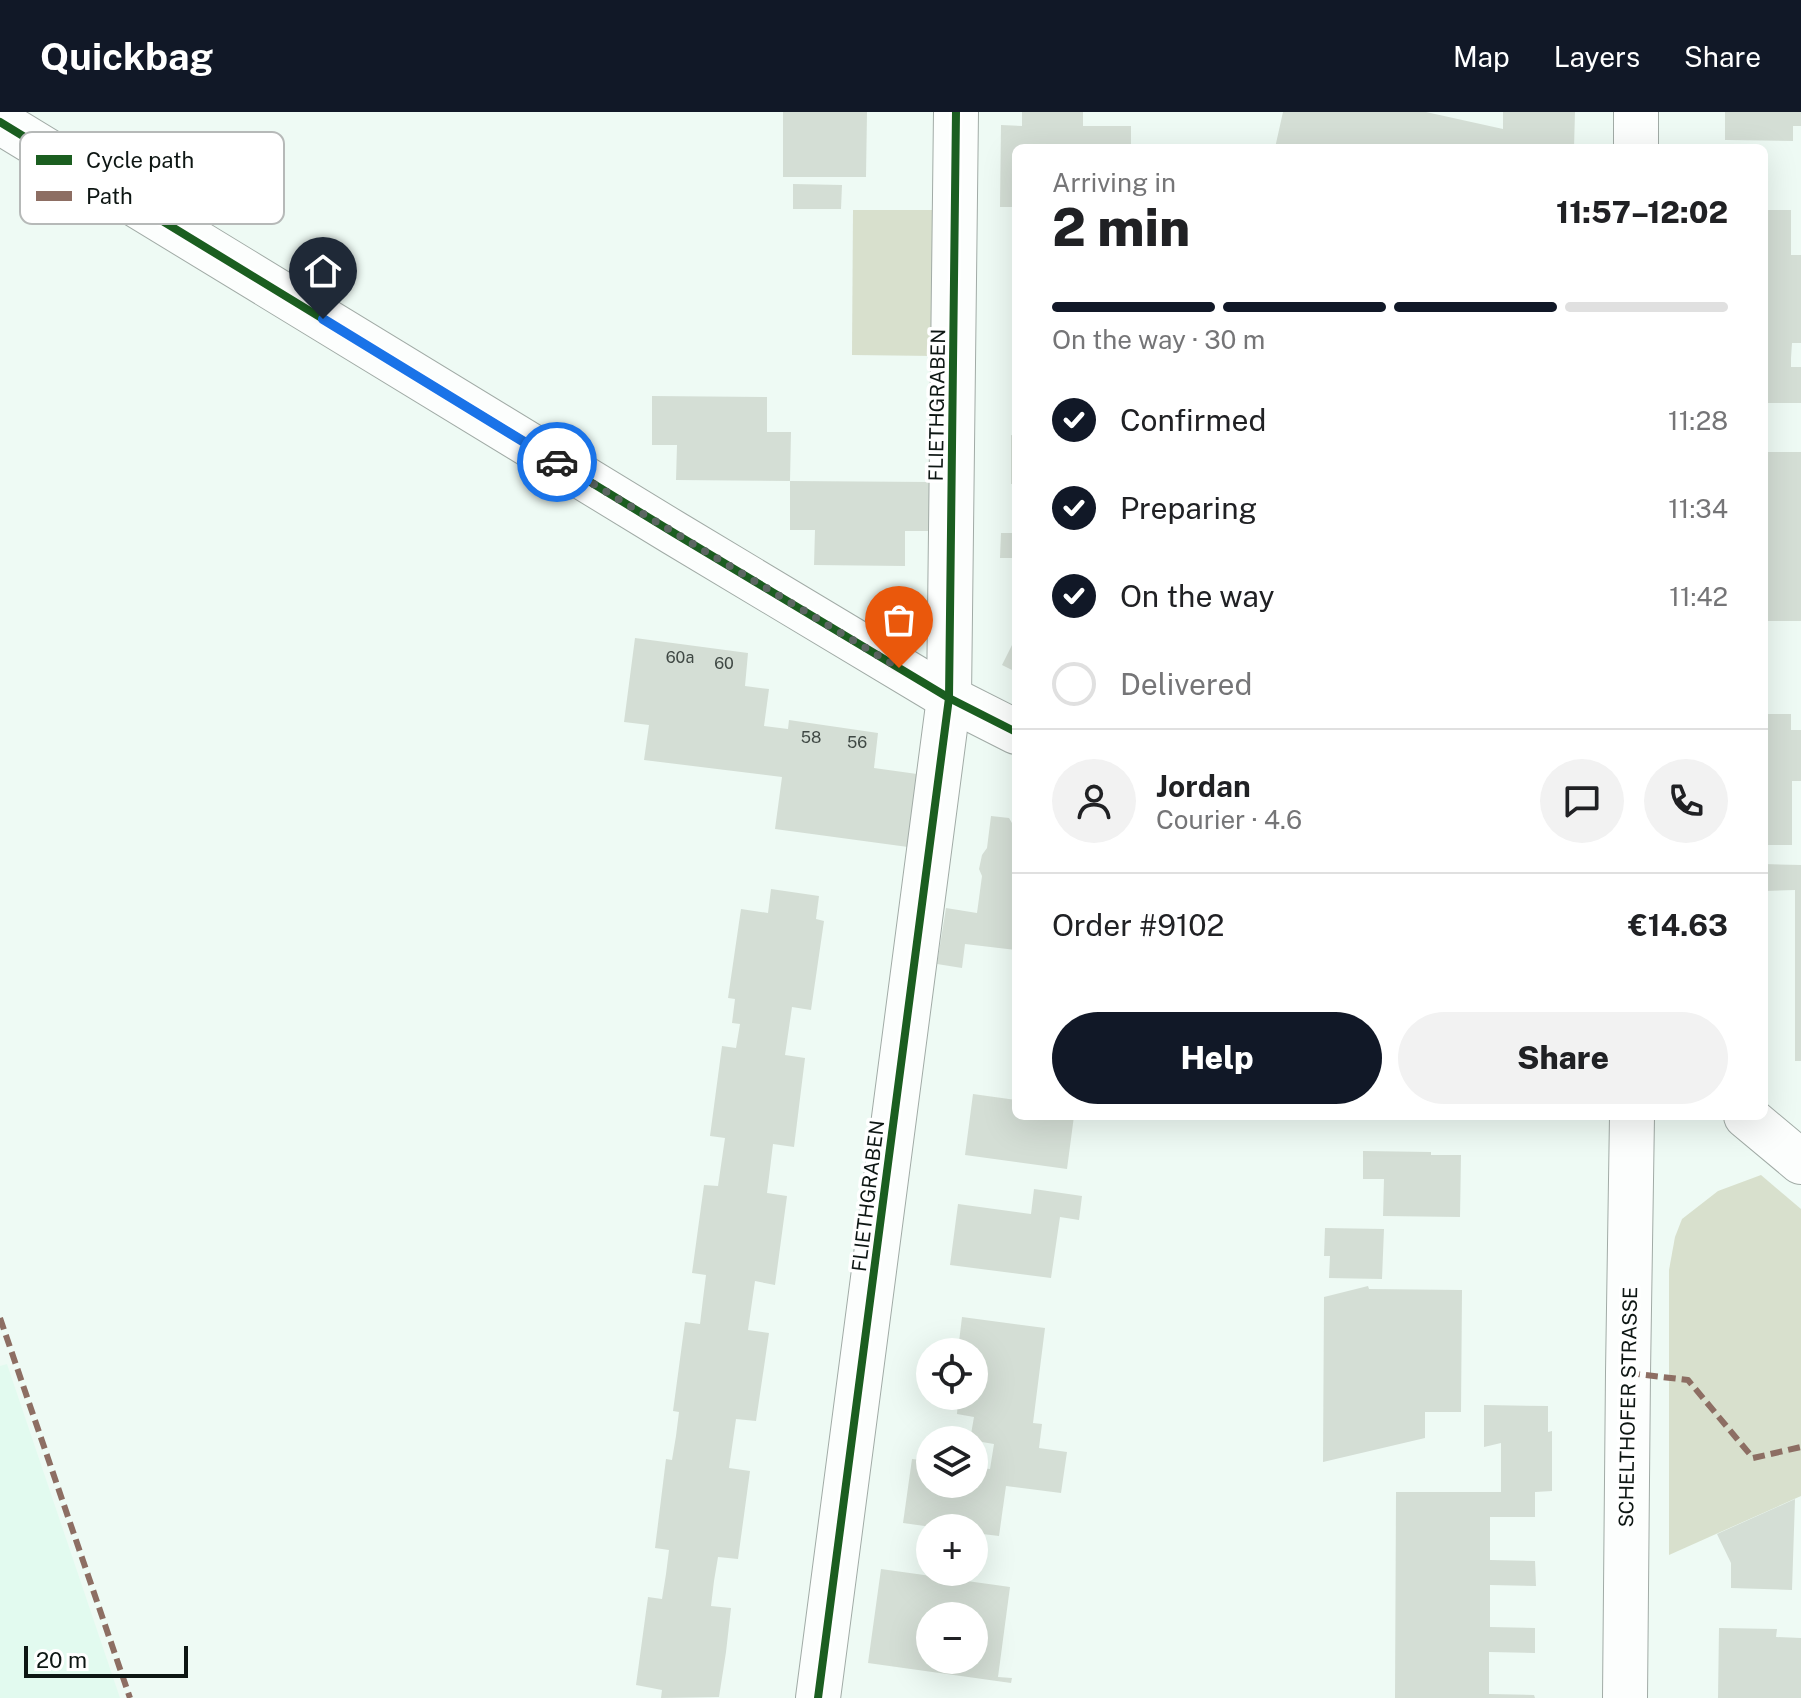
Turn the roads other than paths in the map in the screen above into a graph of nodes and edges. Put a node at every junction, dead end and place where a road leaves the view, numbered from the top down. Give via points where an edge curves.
1 (956, 112) edge
2 (1636, 112) edge
3 (0, 122) edge
4 (20, 134) edge
5 (1636, 144) edge
6 (167, 224) edge
7 (949, 698) junction
8 (1012, 730) edge
9 (1632, 1120) edge
10 (1751, 1120) edge
11 (1801, 1162) edge
12 (818, 1698) edge
13 (1625, 1698) edge

1 - 7 street, FLIETHGRABEN
2 - 5 street
3 - 4 street
6 - 7 street
7 - 8 street
7 - 12 street, FLIETHGRABEN
9 - 13 street, SCHELTHOFER STRASSE
10 - 11 street

